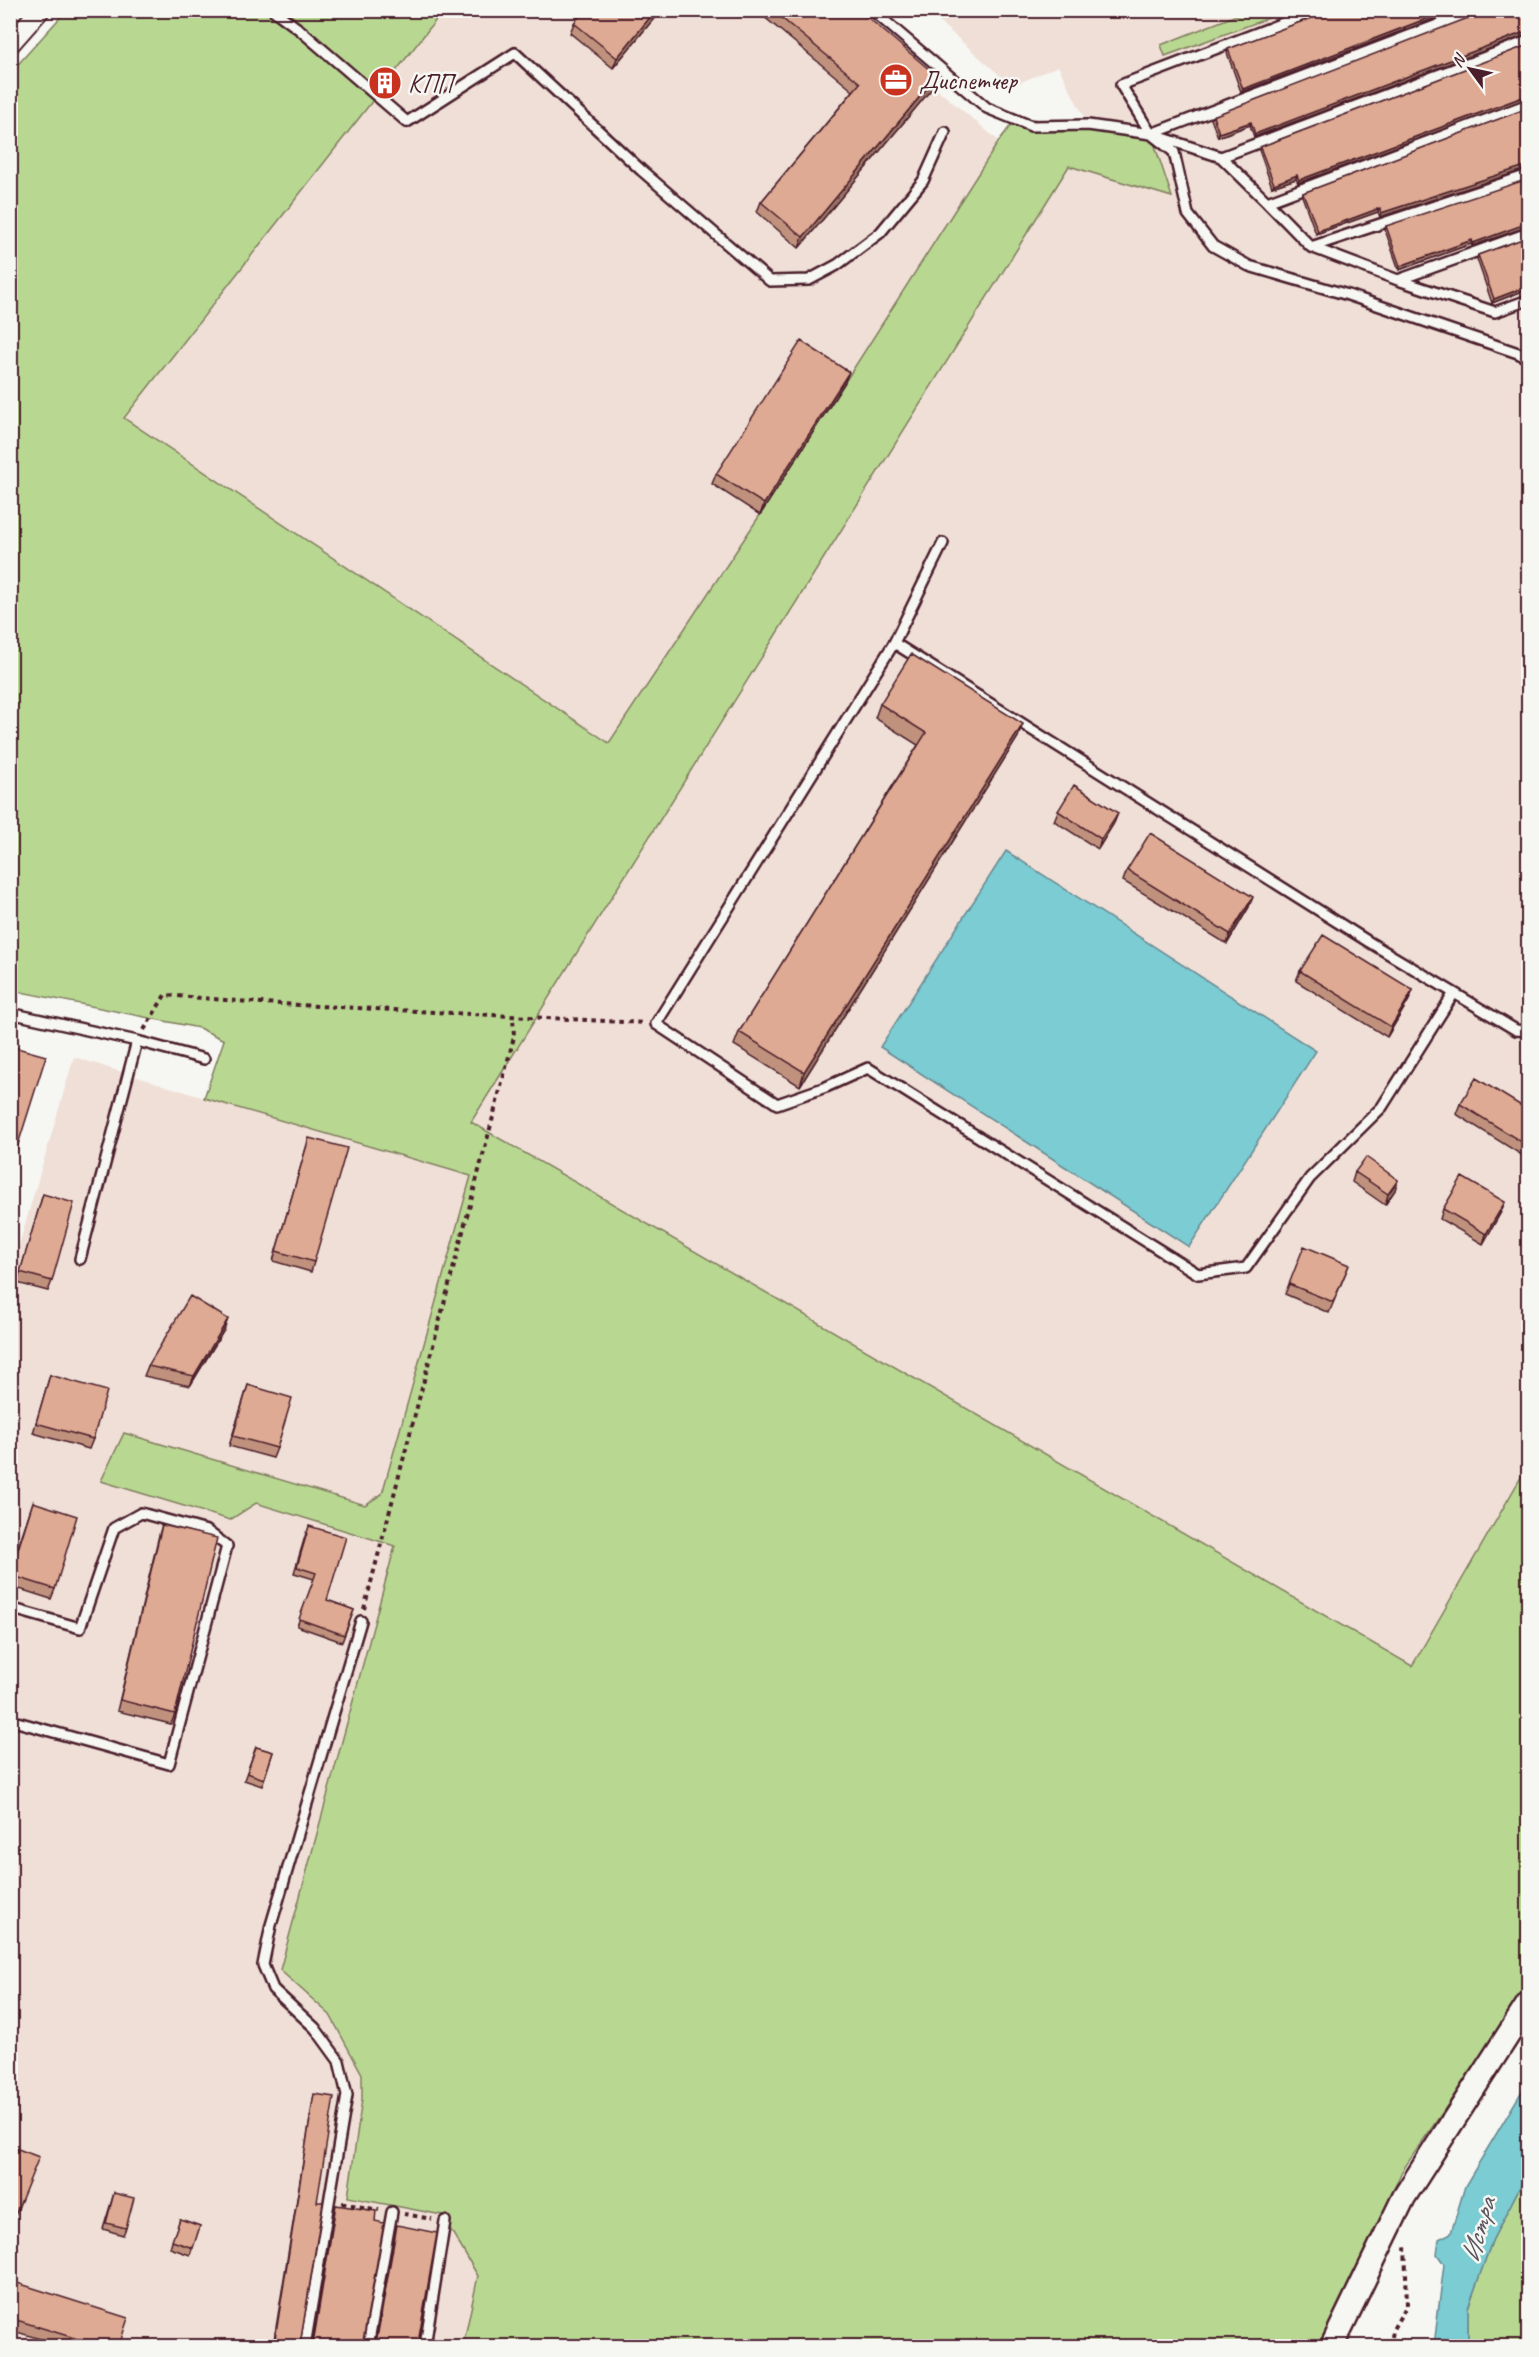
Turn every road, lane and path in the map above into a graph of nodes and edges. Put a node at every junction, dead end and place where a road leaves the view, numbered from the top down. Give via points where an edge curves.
1 (40, 10) edge
2 (273, 10) edge
3 (872, 10) edge
4 (1317, 10) edge
5 (1477, 10) edge
6 (1528, 41) edge
7 (10, 44) edge
8 (1528, 104) edge
9 (945, 132) dead end
10 (1151, 134) junction
11 (1221, 157) junction
12 (1528, 175) edge
13 (1267, 202) junction
14 (1528, 233) edge
15 (1311, 247) junction
16 (1398, 280) junction
17 (1528, 300) edge
18 (1528, 359) edge
19 (943, 543) dead end
20 (894, 643) junction
21 (1454, 993) junction
22 (10, 1013) edge
23 (513, 1017) junction
24 (656, 1024) junction
25 (1528, 1031) edge
26 (137, 1041) junction
27 (204, 1059) dead end
28 (80, 1259) dead end
29 (10, 1608) edge
30 (361, 1621) joint
31 (10, 1720) edge
32 (1528, 2004) edge
33 (392, 2212) dead end
34 (445, 2221) dead end
35 (1405, 2240) dead end
36 (305, 2346) edge
37 (368, 2346) edge
38 (425, 2346) edge
39 (1332, 2346) edge
40 (1391, 2346) edge

1 - 7 street
2 - 9 lane via 407,122 515,53 641,170 770,281 809,280 880,233 923,181
3 - 10 lane via 987,108 1031,126 1088,125
4 - 10 lane via 1121,85
5 - 10 lane
6 - 11 lane
8 - 13 lane
10 - 11 lane
10 - 18 lane via 1174,152 1188,214 1213,246 1249,266 1359,299
11 - 13 lane
12 - 15 lane
13 - 15 lane
14 - 16 lane
15 - 16 lane
16 - 17 lane via 1495,312
19 - 20 lane
20 - 21 lane
20 - 24 lane
21 - 24 lane via 1382,1107 1310,1178 1246,1268 1198,1275 868,1068 777,1104
21 - 25 lane via 1516,1030
22 - 26 lane
23 - 24 path
23 - 26 path via 165,995
23 - 30 path via 514,1037
26 - 27 lane
26 - 28 lane
29 - 31 lane via 80,1629 114,1528 141,1512 207,1531 227,1546 169,1764
30 - 36 lane via 271,1925 263,1965 273,1989 315,2028 339,2061 347,2095
32 - 39 street via 1404,2197
33 - 37 lane
34 - 38 lane
35 - 40 path via 1407,2305 1393,2329

